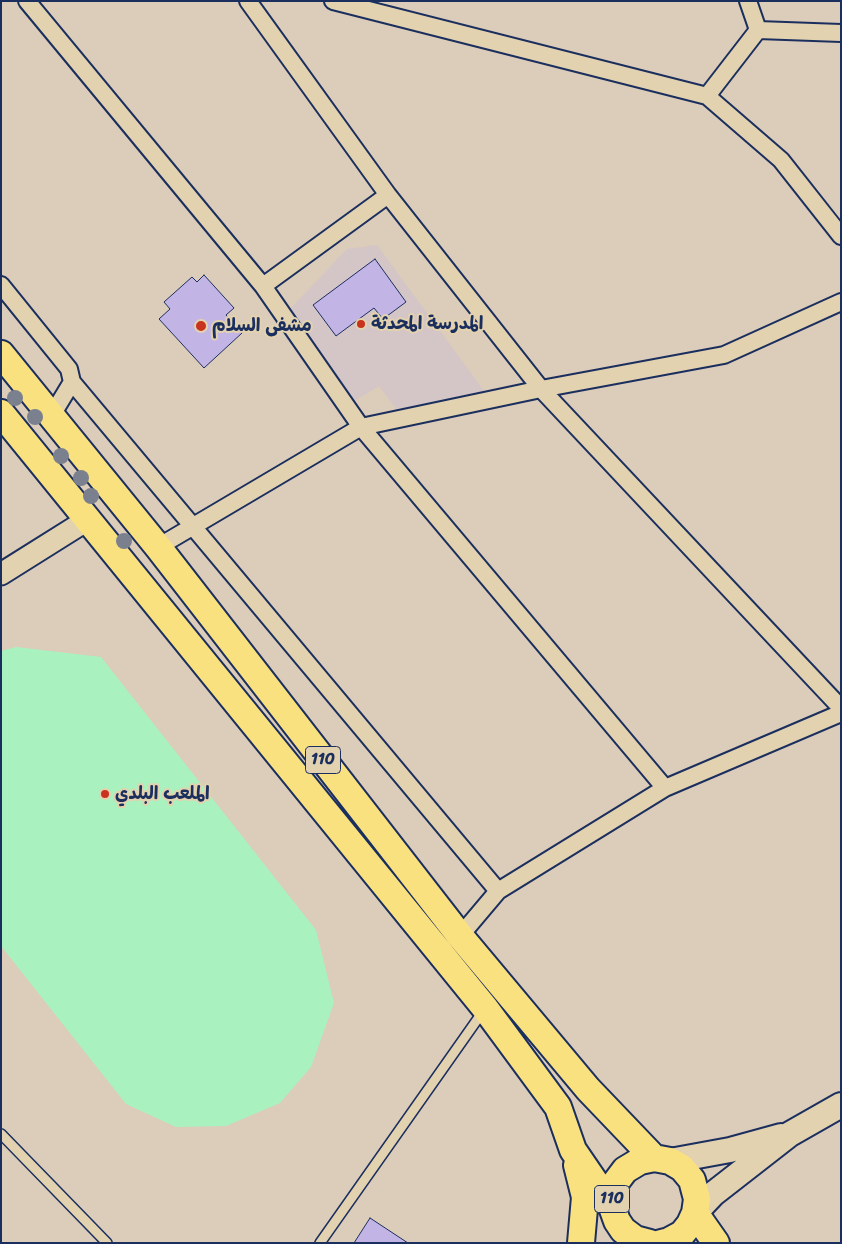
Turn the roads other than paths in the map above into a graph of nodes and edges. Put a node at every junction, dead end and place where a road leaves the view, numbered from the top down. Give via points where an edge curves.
1 (27, 1) edge
2 (248, 1) edge
3 (333, 1) edge
4 (748, 1) edge
5 (758, 30) junction
6 (841, 33) edge
7 (707, 96) junction
8 (388, 195) junction
9 (841, 236) edge
10 (1, 285) edge
11 (263, 286) junction
12 (841, 302) edge
13 (1, 354) edge
14 (72, 382) junction
15 (541, 389) junction
16 (1, 413) edge
17 (52, 414) junction
18 (361, 427) junction
19 (87, 520) junction
20 (193, 526) junction
21 (158, 547) junction
22 (1, 574) edge
23 (841, 708) edge
24 (841, 713) edge
25 (665, 788) junction
26 (498, 890) junction
27 (460, 936) junction
28 (485, 1008) junction
29 (841, 1105) edge
30 (1, 1134) edge
31 (790, 1134) junction
32 (573, 1150) junction
33 (662, 1160) junction
34 (695, 1213) junction
35 (616, 1227) edge
36 (106, 1243) edge
37 (320, 1243) edge
38 (582, 1243) edge
39 (650, 1243) edge
40 (661, 1243) edge
41 (716, 1243) edge

1 - 11 street
2 - 8 street
3 - 7 street
4 - 5 street
5 - 6 street
5 - 7 street
7 - 9 street via 781,160
8 - 11 street
8 - 15 street
10 - 14 street via 69,369
11 - 18 street
12 - 15 street via 724,355
13 - 17 main road, 110
14 - 17 street
14 - 20 street
15 - 18 street
15 - 23 street
16 - 19 main road, 110
17 - 21 main road, 110
18 - 20 street
18 - 25 street
19 - 22 street
19 - 28 main road, 110
20 - 21 street
20 - 26 street
21 - 27 main road, 110
24 - 25 street
25 - 26 street
26 - 27 street
27 - 33 main road, 110 via 588,1089
28 - 32 main road, 110 via 558,1107
28 - 37 lane
29 - 31 main road
30 - 36 lane
31 - 33 main road via 730,1150
31 - 34 main road via 713,1194
32 - 35 main road, 110
32 - 38 main road via 585,1197
33 - 34 main road, 110 via 682,1168 692,1180 697,1199
33 - 35 main road, 110 via 640,1161 625,1170 616,1182 612,1197
34 - 40 main road via 682,1234
34 - 41 main road
35 - 39 main road, 110 via 635,1239

